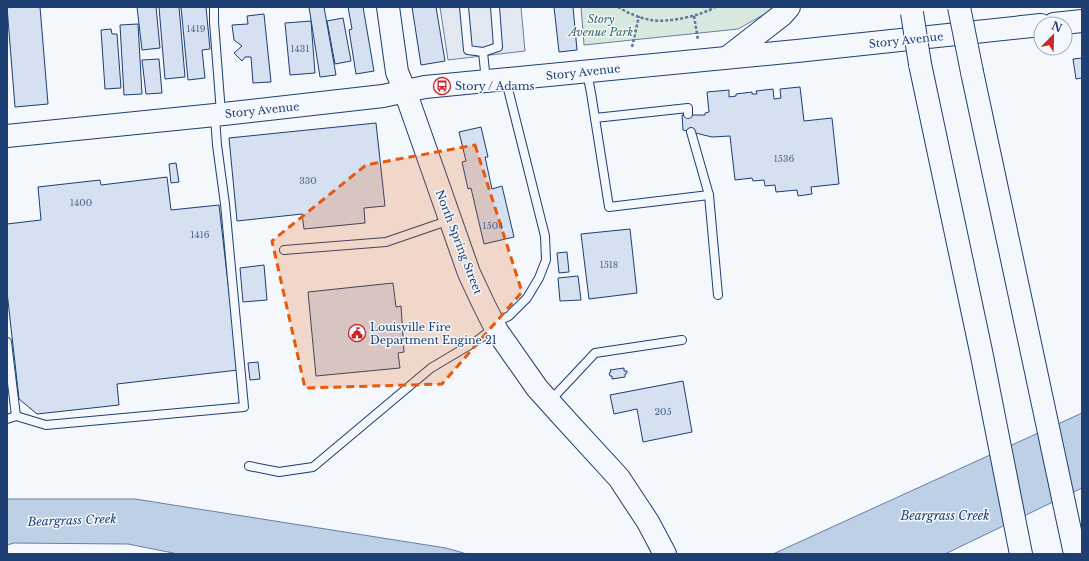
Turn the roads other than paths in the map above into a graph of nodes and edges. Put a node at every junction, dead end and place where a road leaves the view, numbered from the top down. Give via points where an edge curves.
1 (214, 7) edge
2 (388, 7) edge
3 (464, 7) edge
4 (495, 7) edge
5 (789, 7) edge
6 (959, 7) edge
7 (911, 10) edge
8 (1033, 26) edge
9 (482, 52) junction
10 (728, 57) junction
11 (587, 71) junction
12 (496, 80) junction
13 (404, 91) junction
14 (218, 114) junction
15 (688, 114) dead end
16 (595, 118) junction
17 (691, 132) dead end
18 (7, 136) edge
19 (709, 195) junction
20 (450, 220) junction
21 (284, 250) dead end
22 (718, 295) dead end
23 (494, 325) junction
24 (682, 340) dead end
25 (7, 342) edge
26 (549, 401) junction
27 (16, 416) junction
28 (7, 419) edge
29 (249, 466) dead end
30 (665, 554) edge
31 (1021, 554) edge
32 (1075, 554) edge

1 - 14 lane
2 - 13 main road, North Spring Street via 397,72
3 - 9 lane via 468,50
4 - 9 lane via 498,47
5 - 10 main road
6 - 32 main road, bridge
7 - 31 main road, bridge
8 - 10 main road, Story Avenue
9 - 12 lane
10 - 11 main road, Story Avenue
11 - 12 main road, Story Avenue
11 - 16 lane
12 - 13 main road, Story Avenue
12 - 23 lane via 545,236 546,260 527,298 509,316
13 - 14 main road, Story Avenue via 384,96
13 - 20 main road, North Spring Street
14 - 18 main road, Story Avenue
14 - 27 lane via 217,145 226,212 244,407 46,425
15 - 16 lane via 688,108
16 - 19 lane via 609,207
17 - 19 lane
19 - 22 lane
20 - 21 lane via 386,242
20 - 23 main road, North Spring Street via 469,273
23 - 26 main road, North Spring Street via 537,388
23 - 29 lane via 478,340 431,368 313,467 279,472
24 - 26 lane via 596,353
25 - 27 lane
26 - 30 main road, North Spring Street via 619,478 648,522
27 - 28 lane

